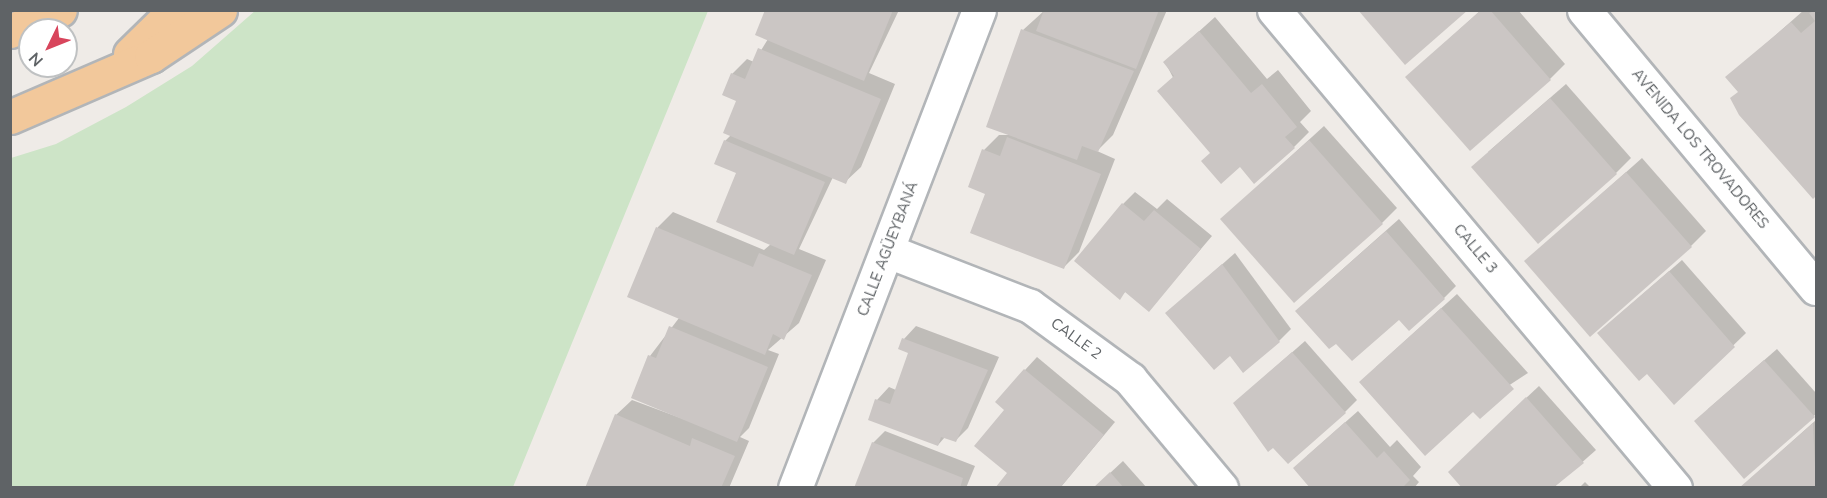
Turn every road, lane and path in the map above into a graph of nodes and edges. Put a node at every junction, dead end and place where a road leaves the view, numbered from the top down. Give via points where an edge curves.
1 (60, 10) edge
2 (175, 10) edge
3 (220, 10) edge
4 (979, 10) edge
5 (1274, 10) edge
6 (1584, 10) edge
7 (10, 32) edge
8 (106, 75) junction
9 (10, 117) edge
10 (888, 251) junction
11 (1816, 288) edge
12 (795, 488) edge
13 (1221, 488) edge
14 (1675, 488) edge

1 - 7 highway
2 - 8 highway
3 - 8 highway via 183,39
4 - 10 street, CALLE AGÜEYBANÁ
5 - 14 street, CALLE 3
6 - 11 street, AVENIDA LOS TROVADORES
8 - 9 highway
10 - 12 street, CALLE AGÜEYBANÁ
10 - 13 street, CALLE 2 via 1030,306 1130,379

